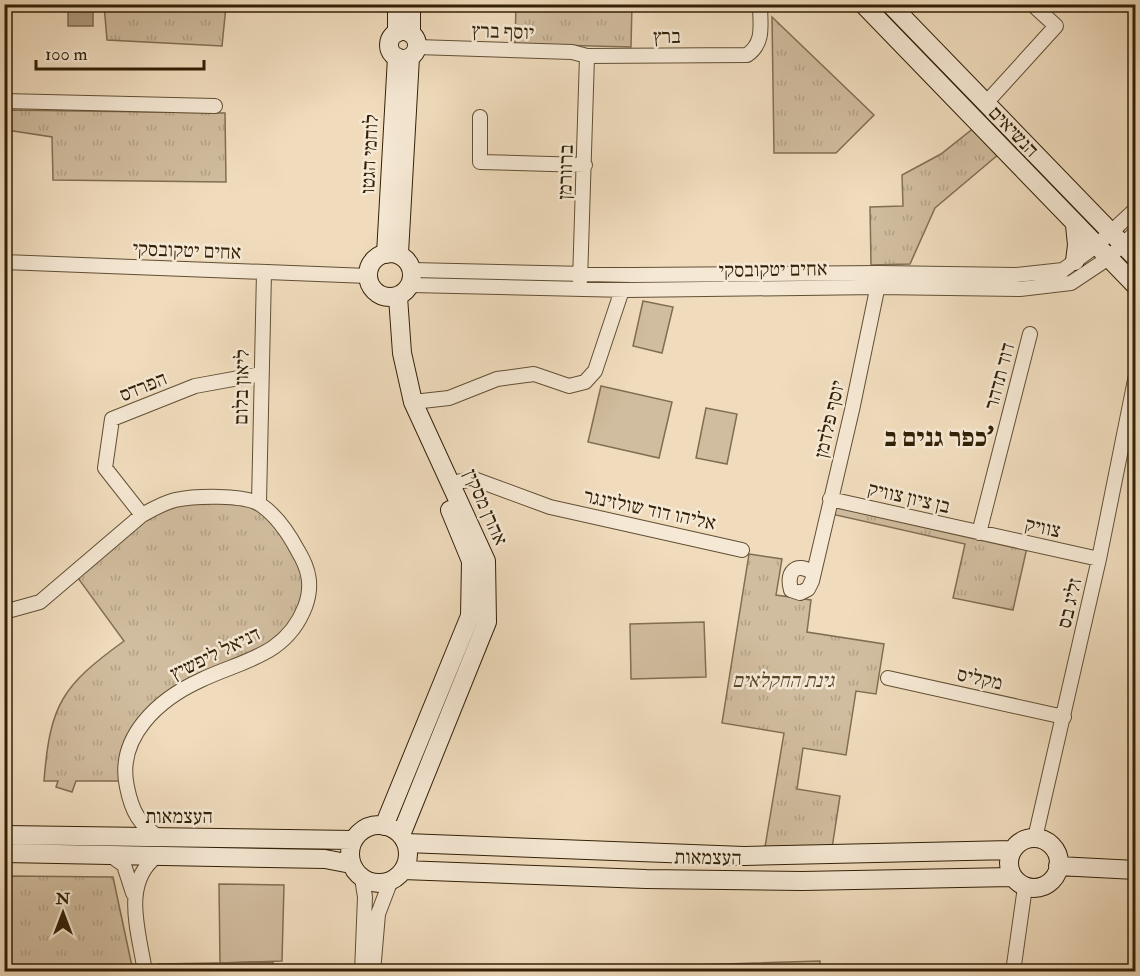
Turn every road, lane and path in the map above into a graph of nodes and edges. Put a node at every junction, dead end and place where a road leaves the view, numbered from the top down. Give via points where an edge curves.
1 (397, 4) edge
2 (411, 4) edge
3 (760, 4) edge
4 (863, 4) edge
5 (890, 4) edge
6 (1032, 4) edge
7 (406, 46) junction
8 (587, 56) junction
9 (4, 101) edge
10 (986, 104) junction
11 (215, 106) dead end
12 (480, 117) dead end
13 (585, 165) junction
14 (1136, 209) edge
15 (1075, 225) junction
16 (1136, 232) edge
17 (1114, 248) edge
18 (392, 253) junction
19 (1075, 261) junction
20 (4, 262) edge
21 (264, 272) junction
22 (581, 272) junction
23 (879, 273) junction
24 (368, 276) junction
25 (1136, 286) edge
26 (402, 287) junction
27 (879, 287) junction
28 (579, 289) junction
29 (622, 290) junction
30 (1030, 334) dead end
31 (261, 374) junction
32 (1136, 375) edge
33 (414, 402) junction
34 (451, 483) junction
35 (830, 499) junction
36 (259, 503) junction
37 (142, 515) junction
38 (979, 533) junction
39 (742, 550) dead end
40 (1100, 559) junction
41 (813, 573) dead end
42 (4, 612) edge
43 (888, 678) dead end
44 (1064, 717) junction
45 (384, 826) junction
46 (4, 835) edge
47 (1035, 838) junction
48 (403, 839) junction
49 (353, 840) junction
50 (160, 848) junction
51 (1012, 850) junction
52 (4, 853) edge
53 (109, 854) junction
54 (1058, 866) junction
55 (1136, 870) edge
56 (356, 871) junction
57 (397, 875) junction
58 (1019, 882) junction
59 (136, 904) junction
60 (145, 972) edge
61 (362, 972) edge
62 (373, 972) edge
63 (1013, 972) edge

1 - 7 main road, לוחמי הגטו
2 - 7 main road, לוחמי הגטו
3 - 8 street, ברץ via 760,41 747,55
4 - 15 main road, הנשיאים
5 - 10 main road, הנשיאים
6 - 10 street via 1056,26
7 - 8 street, יוסף ברץ via 572,52
7 - 18 main road, לוחמי הגטו
8 - 13 street, ברוורמן
9 - 11 street
10 - 17 main road, הנשיאים
12 - 13 street via 480,162
13 - 22 street, ברוורמן
14 - 17 street
15 - 17 main road, הנשיאים
15 - 19 main road
16 - 17 street
17 - 19 street, אחים יטקובסקי
17 - 25 main road, הנשיאים
17 - 27 street, אחים יטקובסקי via 1071,283 1020,289
18 - 24 main road via 373,262
18 - 26 main road
19 - 23 street, אחים יטקובסקי via 1063,270 1016,275
20 - 21 street, אחים יטקובסקי
21 - 24 street, אחים יטקובסקי
21 - 31 street, ליאון בלום
22 - 23 street, אחים יטקובסקי
22 - 26 street, אחים יטקובסקי
22 - 28 street, ברוורמן
23 - 27 street, יוסף פלדמן
24 - 26 main road via 376,292
26 - 28 street, אחים יטקובסקי
26 - 33 main road, אהרן מסקין via 402,353
26 - 45 main road, אהרן מסקין via 394,358 408,418 471,561 470,616
27 - 29 street, אחים יטקובסקי
27 - 35 street, יוסף פלדמן
28 - 29 street, אחים יטקובסקי
29 - 33 street via 595,371 585,382 569,386 534,374 497,379 449,398
30 - 38 street, דוד תדהר
31 - 36 street, ליאון בלום
31 - 37 street, הפרדס via 195,386 112,419 105,468
32 - 40 street, זליג בס
33 - 34 main road, אהרן מסקין
34 - 39 street, אליהו דוד שולזינגר via 474,479 550,507
34 - 48 main road, אהרן מסקין via 486,561 486,622
35 - 38 street, בן ציון צוויק
35 - 41 street, יוסף פלדמן
36 - 37 street via 216,497 176,500
36 - 50 street, דניאל ליפשיץ via 289,534 301,555 311,587 296,624 283,640 257,658 201,679 165,700 139,727 128,748 126,781 132,811
37 - 42 street via 40,602
38 - 40 street, צוויק
40 - 44 street, זליג בס
43 - 44 street, מקליס
44 - 47 street, זליג בס
45 - 48 main road
45 - 49 main road via 366,828
46 - 50 main road, העצמאות
47 - 51 main road via 1020,842
47 - 54 main road via 1051,845
48 - 51 main road, העצמאות via 744,856
48 - 57 main road via 407,861
49 - 50 main road, העצמאות
49 - 56 main road via 349,856
50 - 53 main road, העצמאות
50 - 56 main road, העצמאות via 325,859
50 - 59 street via 139,875
51 - 58 main road via 1008,862
52 - 53 main road, העצמאות
53 - 59 street via 124,865
54 - 55 main road
54 - 58 main road via 1049,883 1041,887
56 - 57 main road via 379,884
56 - 61 street via 365,897
57 - 58 main road, העצמאות
57 - 62 street via 378,914
58 - 63 street
59 - 60 street

